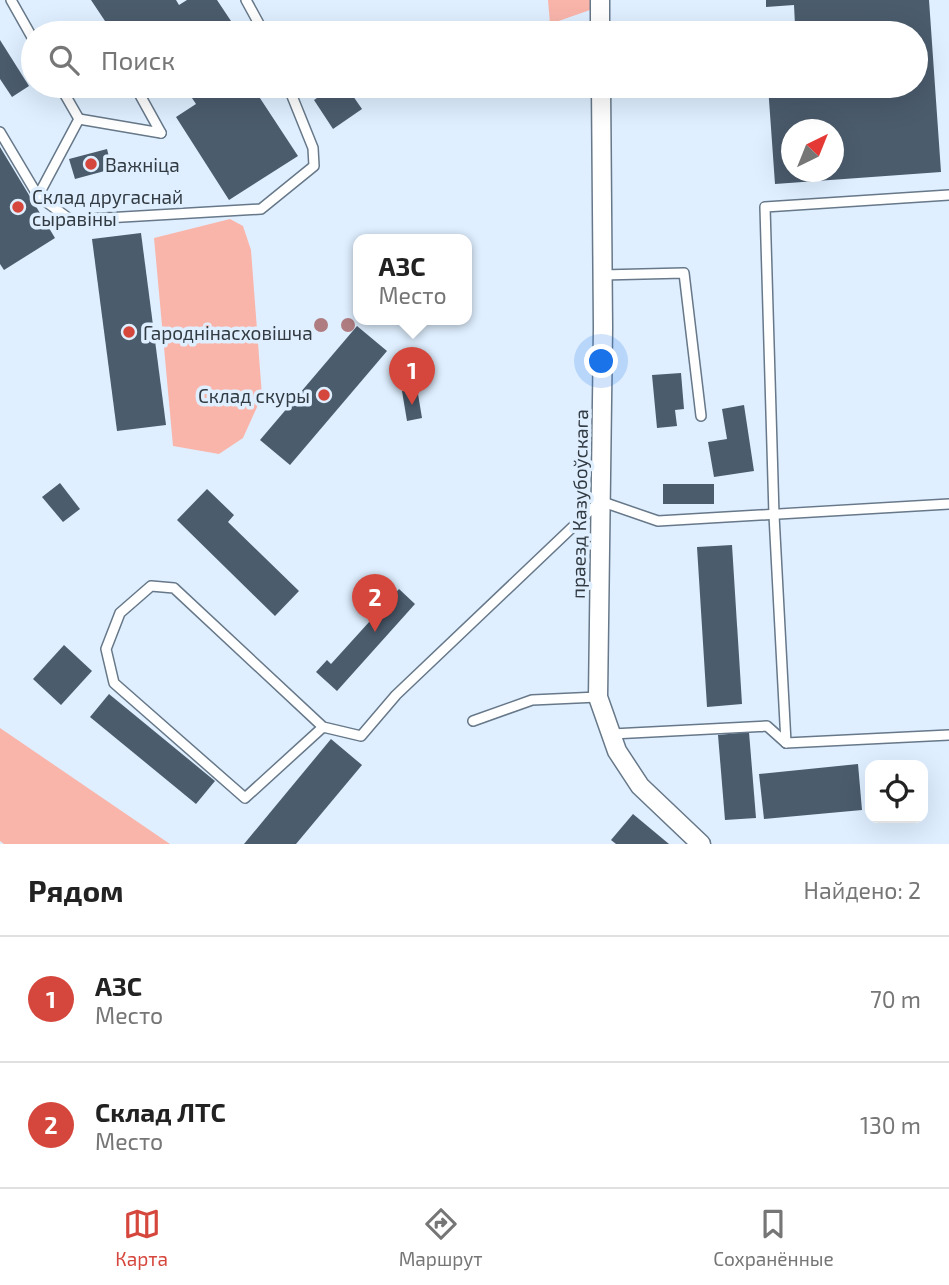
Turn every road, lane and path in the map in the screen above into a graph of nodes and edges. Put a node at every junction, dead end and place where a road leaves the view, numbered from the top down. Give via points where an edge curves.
1 (11, 0) edge
2 (246, 0) edge
3 (600, 0) edge
4 (23, 21) edge
5 (257, 21) edge
6 (600, 21) edge
7 (67, 98) edge
8 (142, 98) edge
9 (293, 98) edge
10 (601, 98) edge
11 (79, 119) junction
12 (0, 132) edge
13 (949, 195) edge
14 (38, 196) junction
15 (602, 275) junction
16 (701, 416) dead end
17 (600, 501) junction
18 (949, 504) edge
19 (774, 515) junction
20 (598, 697) junction
21 (473, 721) dead end
22 (323, 727) junction
23 (612, 734) junction
24 (949, 735) edge
25 (786, 743) junction
26 (701, 844) edge

1 - 4 lane
2 - 5 lane
3 - 6 street
7 - 11 lane
8 - 11 lane via 161,132
9 - 14 lane via 313,148 314,166 261,209 71,220
10 - 15 street, праезд Казубоўскага
11 - 14 lane
12 - 14 lane
13 - 19 lane via 765,207
15 - 16 lane via 684,273
15 - 17 street, праезд Казубоўскага
17 - 19 lane via 658,521
17 - 20 street, праезд Казубоўскага
17 - 22 lane via 396,695 361,736
18 - 19 lane
19 - 25 lane
20 - 21 lane via 532,699
20 - 23 street, праезд Казубоўскага
22 - 22 lane via 174,588 152,586 120,613 106,649 114,683 245,798
23 - 25 lane via 767,726
23 - 26 street, праезд Казубоўскага via 617,751 640,786
24 - 25 lane

